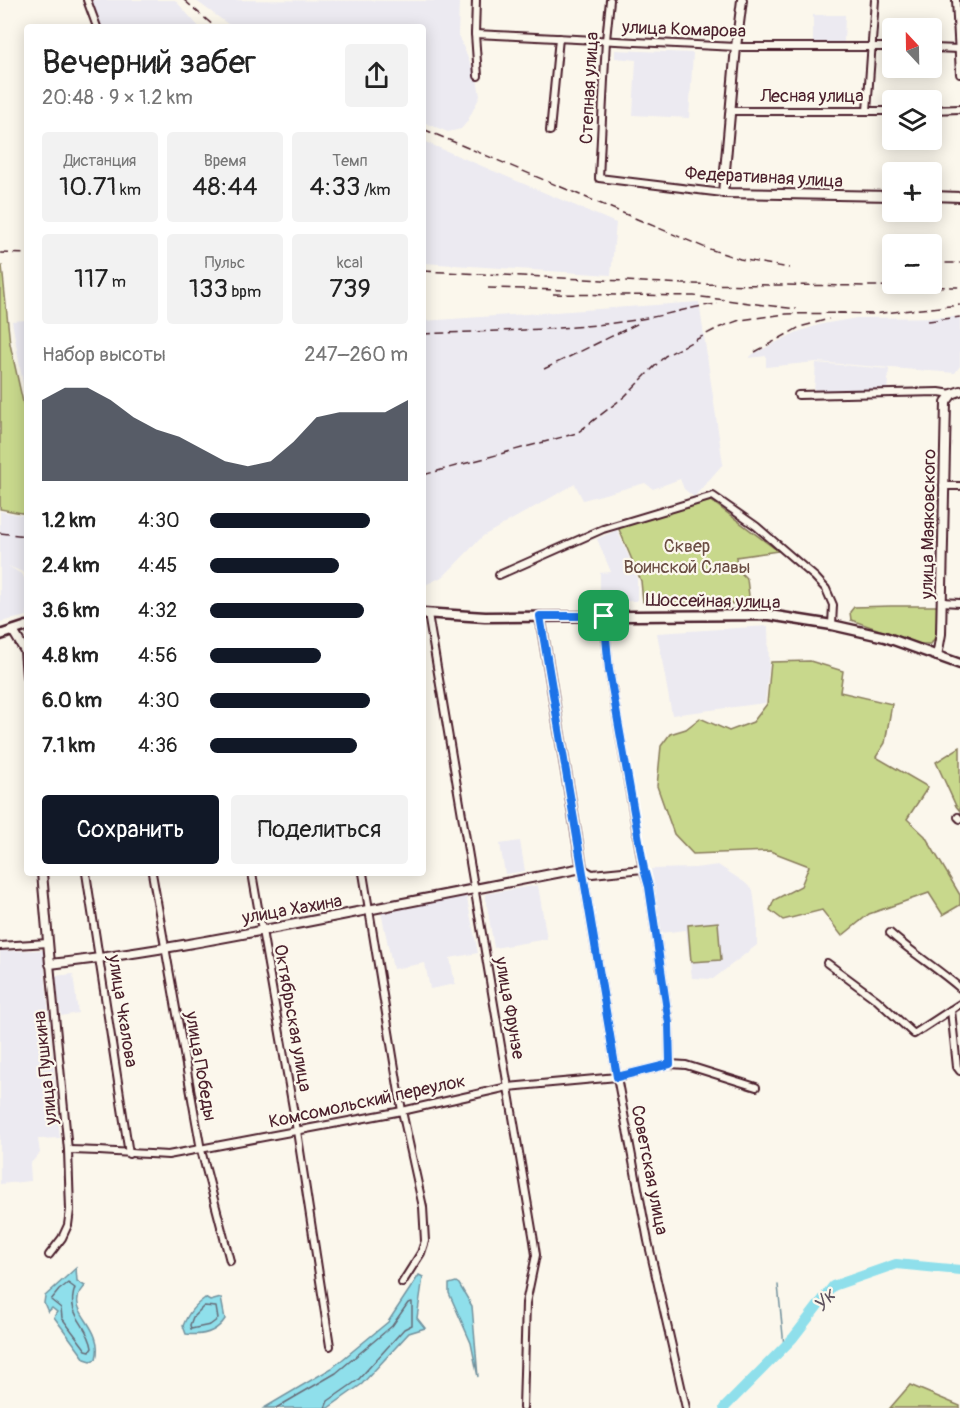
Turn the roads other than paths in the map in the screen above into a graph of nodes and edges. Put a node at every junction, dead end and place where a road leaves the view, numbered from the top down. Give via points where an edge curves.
1 (87, 0) edge
2 (476, 0) edge
3 (610, 0) edge
4 (742, 0) edge
5 (875, 0) edge
6 (956, 0) edge
7 (97, 24) edge
8 (475, 34) junction
9 (559, 38) junction
10 (606, 40) junction
11 (736, 47) junction
12 (871, 47) junction
13 (882, 47) edge
14 (942, 48) edge
15 (959, 48) edge
16 (960, 74) edge
17 (478, 76) dead end
18 (960, 109) edge
19 (942, 110) edge
20 (730, 111) junction
21 (867, 111) junction
22 (882, 111) edge
23 (550, 131) dead end
24 (599, 178) joint
25 (723, 193) junction
26 (882, 196) edge
27 (942, 196) edge
28 (960, 197) edge
29 (956, 392) edge
30 (798, 395) dead end
31 (943, 486) junction
32 (960, 486) edge
33 (499, 575) dead end
34 (941, 602) junction
35 (960, 603) edge
36 (426, 614) edge
37 (540, 616) junction
38 (604, 616) junction
39 (426, 620) edge
40 (832, 625) junction
41 (24, 627) edge
42 (13, 631) junction
43 (0, 635) edge
44 (24, 649) edge
45 (937, 656) junction
46 (960, 664) edge
47 (582, 868) junction
48 (644, 869) junction
49 (42, 876) edge
50 (86, 876) edge
51 (153, 876) edge
52 (253, 876) edge
53 (363, 876) edge
54 (475, 891) junction
55 (369, 910) junction
56 (262, 930) junction
57 (890, 933) dead end
58 (48, 943) junction
59 (0, 946) edge
60 (165, 947) junction
61 (99, 958) junction
62 (827, 963) dead end
63 (50, 964) junction
64 (960, 988) edge
65 (960, 1004) edge
66 (951, 1010) junction
67 (670, 1064) junction
68 (960, 1071) edge
69 (617, 1077) junction
70 (508, 1087) junction
71 (756, 1087) dead end
72 (402, 1111) junction
73 (297, 1131) junction
74 (68, 1150) junction
75 (201, 1150) junction
76 (129, 1154) junction
77 (49, 1255) dead end
78 (230, 1262) dead end
79 (402, 1283) dead end
80 (330, 1346) dead end
81 (523, 1408) edge
82 (686, 1408) edge

1 - 7 street
2 - 8 street
3 - 10 street, Степная улица
4 - 11 street
5 - 12 street
6 - 15 street
8 - 9 street, улица Комарова
8 - 17 street
9 - 10 street, улица Комарова
9 - 23 street
10 - 11 street, улица Комарова
10 - 24 street, Степная улица
11 - 12 street, улица Комарова
11 - 20 street
12 - 13 street, улица Комарова
12 - 21 street
14 - 15 street
15 - 16 street
18 - 19 street
20 - 21 street, Лесная улица
20 - 25 street
21 - 22 street, Лесная улица
24 - 25 street, Федеративная улица
25 - 26 street, Федеративная улица
27 - 28 street
29 - 30 street
29 - 31 street, улица Маяковского via 946,402
31 - 32 street
31 - 34 street, улица Маяковского
33 - 40 street via 603,529 712,496 756,526 815,577 833,605
34 - 35 street
34 - 45 street, улица Маяковского
36 - 37 main road, Шоссейная улица
37 - 38 main road, Шоссейная улица
37 - 47 street, Советская улица
38 - 40 main road, Шоссейная улица via 769,615
38 - 48 street via 609,670
39 - 54 street, улица Фрунзе
40 - 45 main road, Шоссейная улица via 885,637
41 - 42 main road
42 - 43 main road
42 - 44 street
45 - 46 main road, Шоссейная улица
47 - 48 street, улица Хахина via 592,874
47 - 54 street, улица Хахина
47 - 69 street, Советская улица
48 - 67 street via 669,1024
49 - 58 street, улица Пушкина
50 - 61 street, улица Чкалова
51 - 60 street, улица Победы
52 - 56 street, Октябрьская улица
53 - 55 street
54 - 55 street, улица Хахина
54 - 70 street, улица Фрунзе
55 - 56 street, улица Хахина
55 - 72 street
56 - 60 street, улица Хахина
56 - 73 street, Октябрьская улица
57 - 64 street
58 - 59 street
58 - 63 street, улица Пушкина
60 - 61 street, улица Хахина
60 - 75 street, улица Победы
61 - 63 street, улица Хахина
61 - 76 street, улица Чкалова
62 - 66 street via 914,1034
63 - 74 street, улица Пушкина
65 - 66 street
66 - 68 street
67 - 69 street, Комсомольский переулок
67 - 71 street via 686,1065
69 - 70 street, Комсомольский переулок
69 - 82 street, Советская улица
70 - 72 street, Комсомольский переулок
70 - 81 street, улица Фрунзе via 536,1255 526,1303
72 - 73 street, Комсомольский переулок
72 - 79 street via 423,1207 425,1241
73 - 75 street, Комсомольский переулок
73 - 80 street, Октябрьская улица
74 - 76 street, Комсомольский переулок
74 - 77 street, улица Пушкина via 68,1225
75 - 76 street, Комсомольский переулок via 168,1155
75 - 78 street, улица Победы

